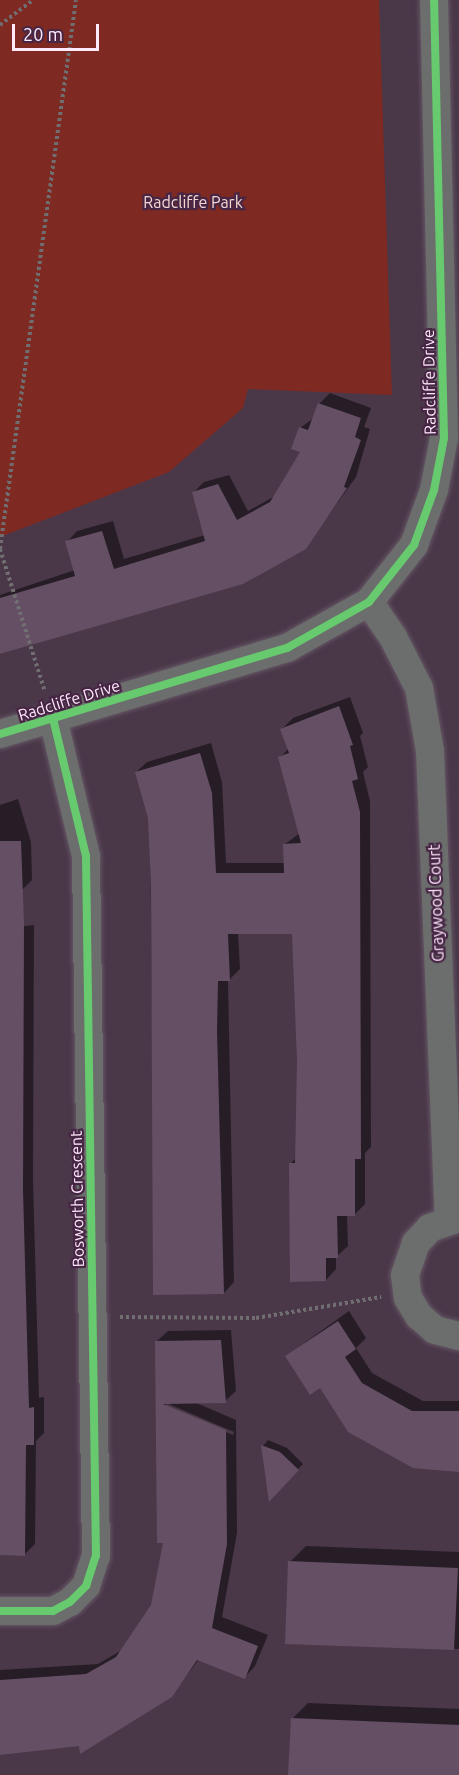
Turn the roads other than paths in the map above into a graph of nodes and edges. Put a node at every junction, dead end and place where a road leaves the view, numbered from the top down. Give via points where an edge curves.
1 (434, 0) edge
2 (369, 602) junction
3 (53, 719) junction
4 (0, 734) edge
5 (454, 1219) edge
6 (459, 1336) edge
7 (0, 1611) edge

1 - 2 street, Radcliffe Drive via 444,438 434,490 414,545
2 - 3 street, Radcliffe Drive via 287,648
2 - 5 street, Graywood Court via 393,637 419,688 430,751
3 - 4 street, Radcliffe Drive
3 - 7 street, Bosworth Crescent via 86,856 96,1556 86,1586 70,1602 53,1611
5 - 6 street, Graywood Court via 430,1228 410,1255 405,1275 408,1298 419,1316 435,1330

